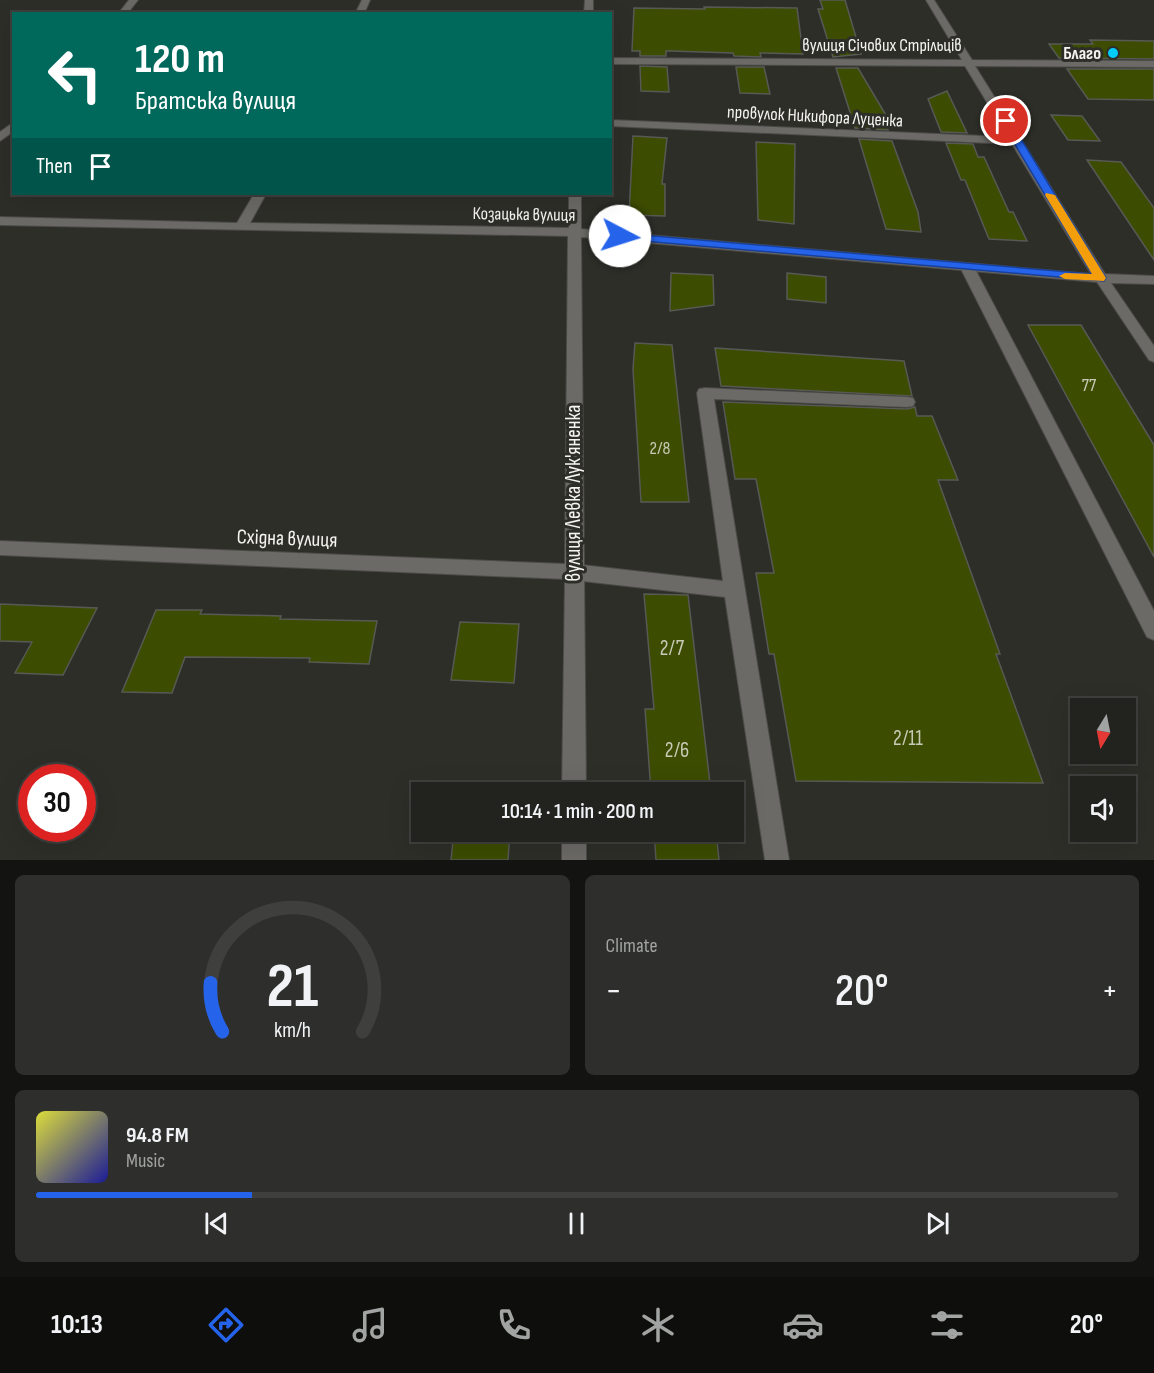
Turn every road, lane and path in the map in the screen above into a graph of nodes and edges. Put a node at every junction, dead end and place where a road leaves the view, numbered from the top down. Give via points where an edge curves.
1 (134, 0) edge
2 (930, 0) edge
3 (124, 12) edge
4 (612, 61) edge
5 (969, 62) junction
6 (1154, 64) edge
7 (612, 123) edge
8 (12, 127) edge
9 (0, 138) edge
10 (1018, 141) junction
11 (259, 195) edge
12 (575, 195) edge
13 (0, 221) edge
14 (241, 227) junction
15 (574, 232) junction
16 (968, 267) junction
17 (1100, 278) junction
18 (1154, 280) edge
19 (1154, 357) edge
20 (907, 402) dead end
21 (0, 548) edge
22 (573, 573) junction
23 (734, 590) junction
24 (1154, 631) edge
25 (574, 782) edge
26 (574, 842) edge
27 (574, 860) edge
28 (777, 860) edge

1 - 3 street
2 - 5 street
4 - 5 street, вулиця Січових Стрільців
5 - 6 street, вулиця Січових Стрільців
5 - 10 street
7 - 10 street, провулок Никифора Луценка
8 - 9 street
10 - 17 street
11 - 14 street
12 - 15 street, вулиця Левка Лук'яненка
13 - 14 street, Козацька вулиця
14 - 15 street, Козацька вулиця
15 - 16 street, Козацька вулиця
15 - 22 street, вулиця Левка Лук'яненка
16 - 17 street, Козацька вулиця
16 - 24 street
17 - 18 street, Козацька вулиця
17 - 19 street
20 - 23 street via 705,393
21 - 22 street, Східна вулиця
22 - 23 street, Східна вулиця
22 - 25 street, вулиця Левка Лук'яненка
23 - 28 street
26 - 27 street

